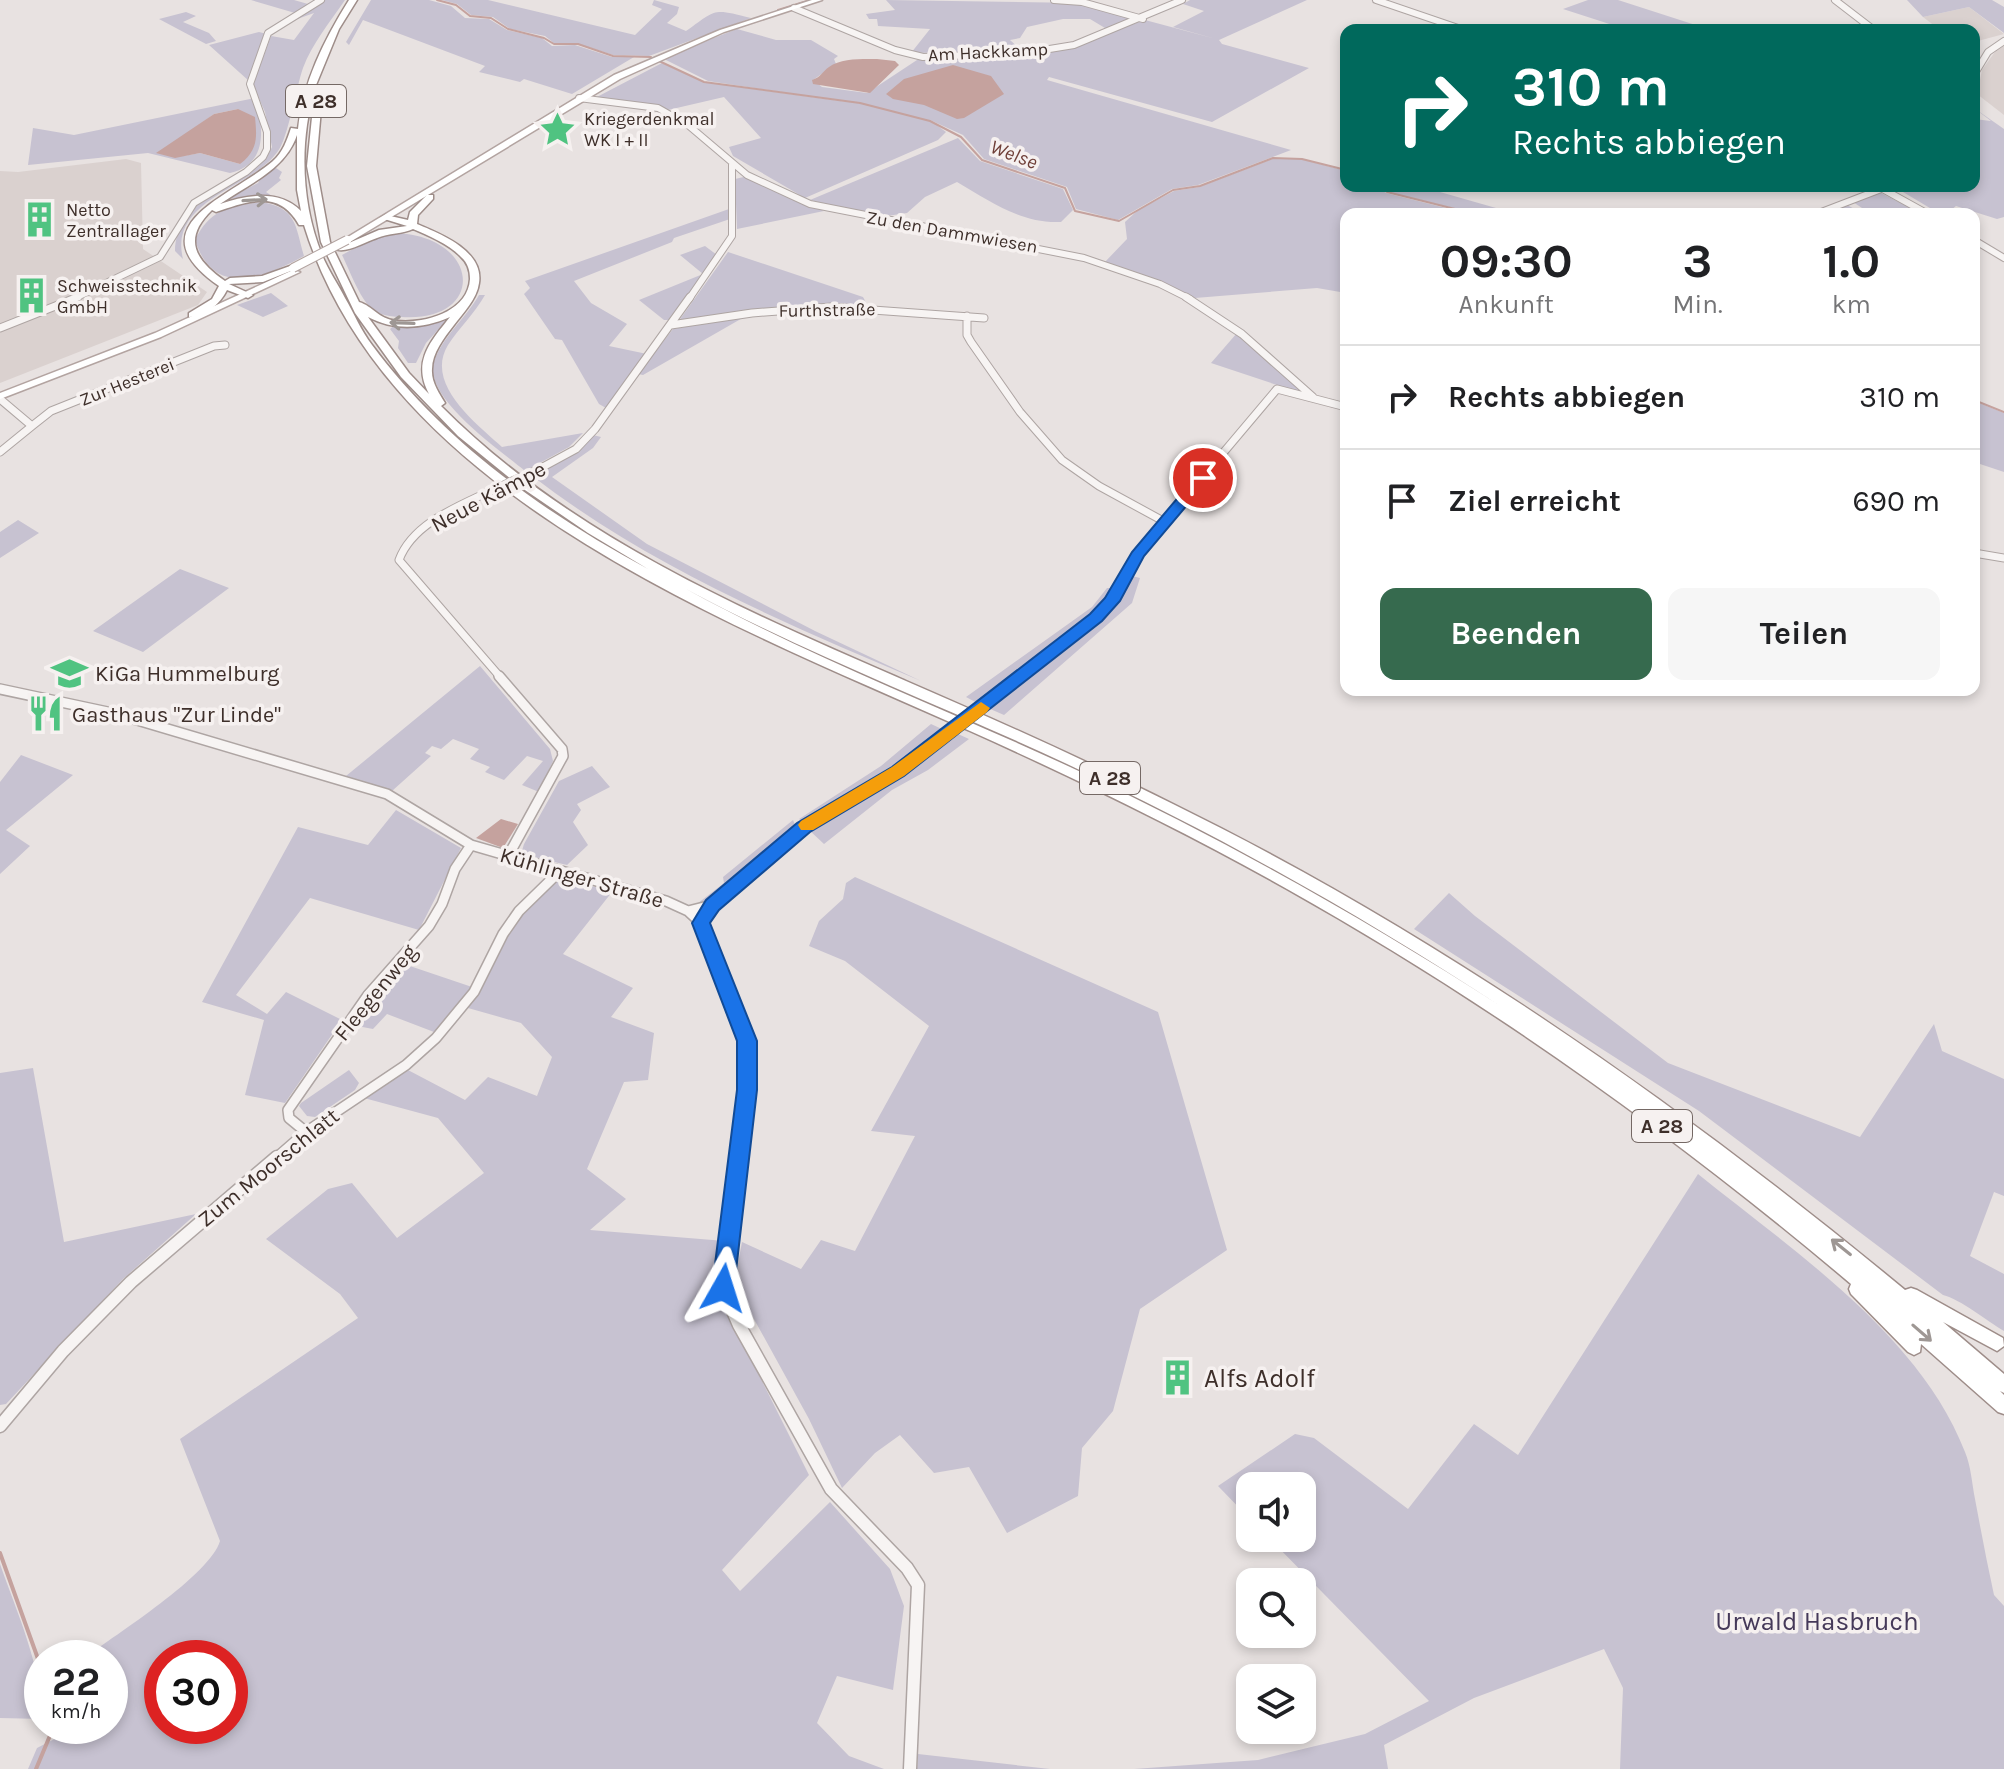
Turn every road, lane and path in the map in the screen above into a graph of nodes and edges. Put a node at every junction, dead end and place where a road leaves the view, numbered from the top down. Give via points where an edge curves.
1 (321, 0) edge
2 (353, 0) edge
3 (362, 0) edge
4 (819, 0) edge
5 (1054, 0) edge
6 (1182, 0) edge
7 (1376, 0) edge
8 (1835, 0) edge
9 (794, 8) junction
10 (1143, 19) junction
11 (1446, 24) edge
12 (1866, 24) edge
13 (2004, 41) edge
14 (1980, 65) edge
15 (579, 98) junction
16 (302, 116) junction
17 (514, 140) junction
18 (732, 165) junction
19 (749, 174) junction
20 (732, 178) junction
21 (1868, 192) edge
22 (1892, 192) edge
23 (430, 197) junction
24 (407, 208) junction
25 (1830, 208) edge
26 (1918, 208) edge
27 (388, 220) junction
28 (194, 227) junction
29 (410, 228) junction
30 (309, 231) junction
31 (1980, 244) edge
32 (346, 245) junction
33 (2004, 258) edge
34 (295, 270) junction
35 (227, 283) junction
36 (345, 288) junction
37 (246, 293) junction
38 (468, 301) junction
39 (193, 315) junction
40 (967, 316) junction
41 (984, 318) dead end
42 (671, 325) junction
43 (0, 328) edge
44 (225, 345) dead end
45 (74, 367) junction
46 (30, 384) junction
47 (0, 385) edge
48 (0, 397) edge
49 (1313, 397) junction
50 (1340, 405) edge
51 (443, 415) junction
52 (32, 426) junction
53 (0, 452) edge
54 (1165, 522) junction
55 (1980, 554) edge
56 (2004, 558) edge
57 (0, 689) edge
58 (471, 845) junction
59 (508, 856) junction
60 (560, 871) junction
61 (712, 905) junction
62 (688, 911) junction
63 (701, 923) junction
64 (306, 1132) junction
65 (1819, 1248) junction
66 (1869, 1270) junction
67 (1997, 1343) dead end
68 (1914, 1347) dead end
69 (2004, 1385) edge
70 (2004, 1406) edge
71 (0, 1426) edge
72 (910, 1769) edge

1 - 43 street via 268,33 250,84 263,113 267,149 260,161 195,202 155,260
2 - 16 highway, A 28 via 324,48
3 - 36 highway, A 28 via 323,73 309,144 319,222
4 - 9 main road
5 - 10 street
6 - 10 street, Am Hackkamp
7 - 11 street
8 - 12 street
9 - 10 street, Am Hackkamp via 923,57 1059,48
9 - 15 main road via 652,60
13 - 14 street
15 - 17 main road
15 - 18 street, Zu den Dammwiesen via 657,107 698,131
16 - 28 highway via 277,163 215,202
16 - 30 highway, A 28 via 299,169
17 - 23 main road
17 - 24 main road
18 - 19 street, Zu den Dammwiesen
18 - 20 street, Neue Kämpe
19 - 20 street
19 - 49 street, Zu den Dammwiesen via 826,209 1061,252 1129,274 1210,311
20 - 42 street, Neue Kämpe via 732,236
21 - 25 street
22 - 26 street
23 - 24 main road
23 - 29 highway via 413,214
24 - 27 main road
27 - 29 highway
27 - 32 main road
28 -> 30 highway via 220,207 265,199 293,207
28 - 35 highway via 190,248 199,264
29 - 32 highway
29 - 38 highway via 453,245 468,258 474,282
30 - 65 highway, A 28 via 340,301 392,376 475,457 560,522 693,600 1105,787 1336,911 1602,1082
31 - 33 street
32 - 34 main road, bridge
34 - 35 highway
34 - 37 main road
35 - 37 highway
35 - 39 highway via 216,301
38 -> 36 highway via 431,321 388,322 365,312
36 - 51 highway, A 28 via 386,352
37 - 39 main road
37 - 45 main road
38 - 51 highway via 427,361 428,382
39 - 45 main road
40 - 41 street, Furthstraße
40 - 42 street, Furthstraße via 831,307
40 - 54 street via 971,342 1062,459
42 - 59 street, Neue Kämpe, bridge via 585,440 562,458 455,508 400,552 399,560 562,749 558,767
44 - 52 street, Zur Hesterei via 51,411
45 - 46 main road
46 - 47 main road
46 - 48 main road
48 - 52 street
49 - 50 street
49 - 54 street via 1277,389
66 -> 51 highway, A 28 via 1598,1063 1357,909 1113,779 798,639 655,568 539,494
52 - 53 street, Zur Hesterei
54 - 61 street, bridge via 1137,555 1105,609 898,771 803,828
55 - 56 street
57 - 58 street, Kühlinger Straße via 117,714 387,794
58 - 59 street, Kühlinger Straße
58 - 64 street, Fleegenweg via 429,926 368,995 288,1110 289,1118
59 - 60 street, Kühlinger Straße
60 - 62 street, Kühlinger Straße
60 - 64 street, Zum Moorschlatt via 519,911 474,992 436,1038 406,1065
61 - 62 street
61 - 63 street
62 - 63 street, Kühlinger Straße
63 - 72 street, Kühlinger Straße via 747,1041 747,1090 723,1288 831,1489 918,1585
64 - 71 street, Zum Moorschlatt via 131,1282
65 - 68 highway
65 -> 70 highway, A 28
66 - 67 highway
66 - 69 highway, A 28

